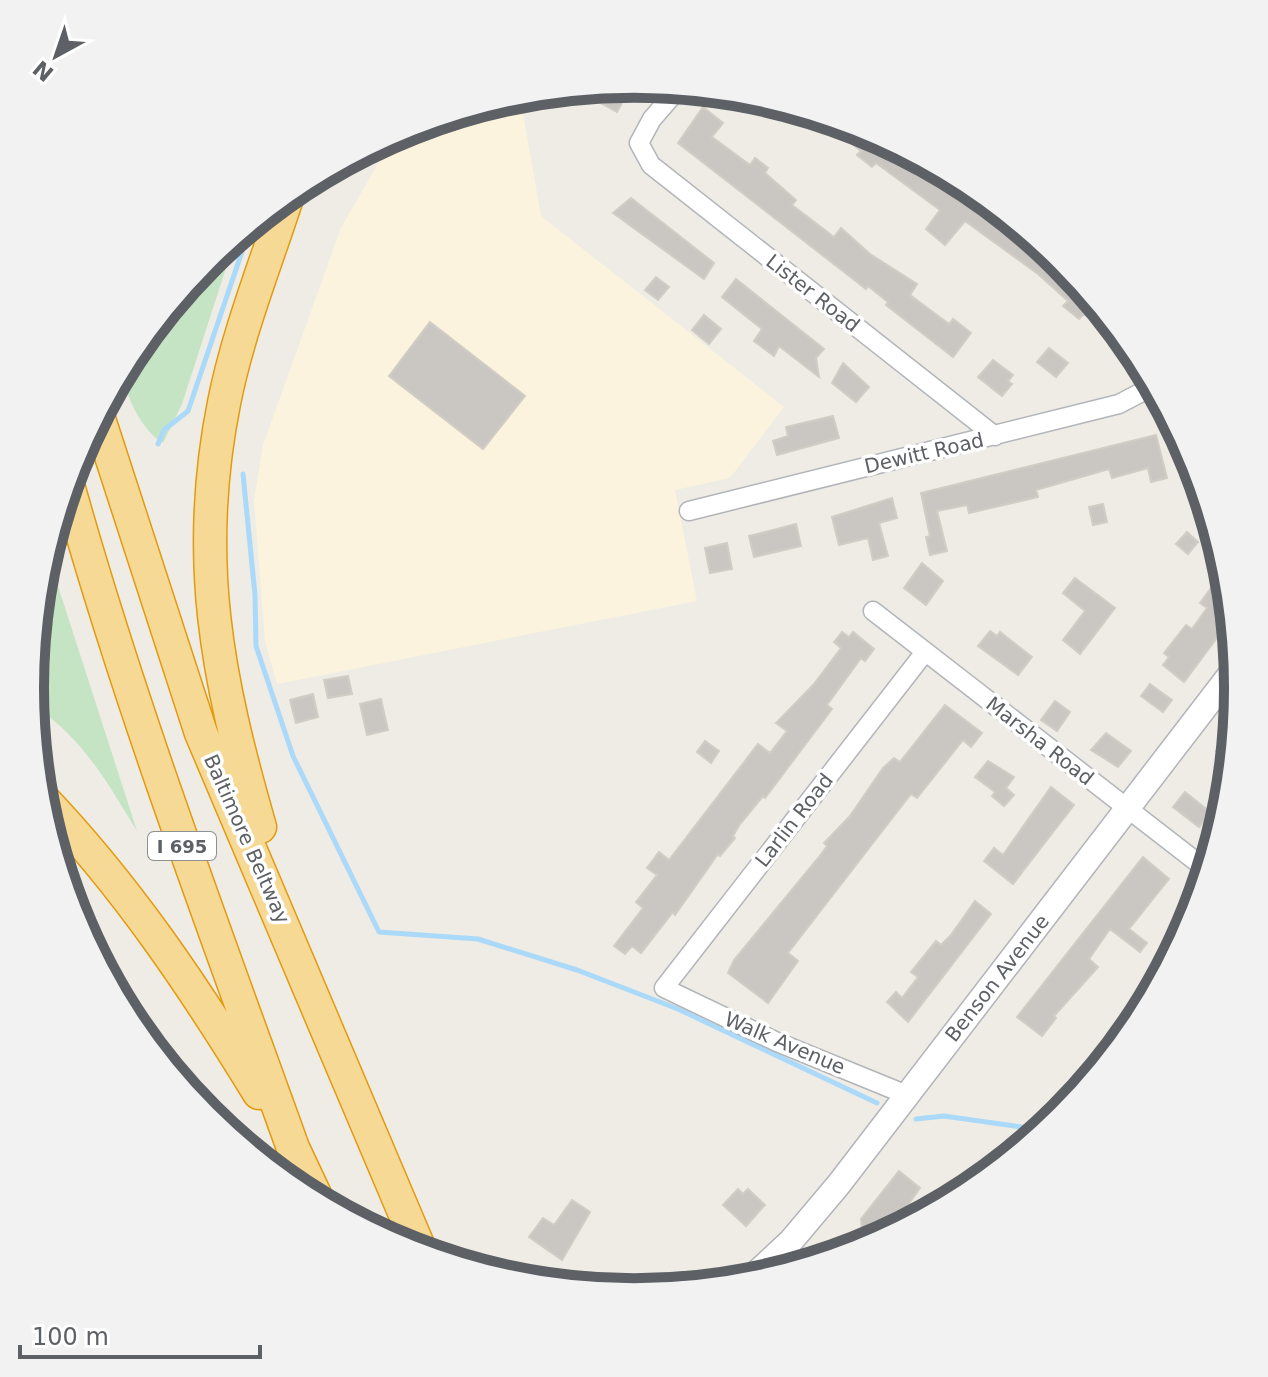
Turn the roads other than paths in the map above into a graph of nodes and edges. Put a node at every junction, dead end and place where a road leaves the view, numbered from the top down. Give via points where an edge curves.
1 (669, 100) edge
2 (281, 216) edge
3 (1143, 390) edge
4 (103, 432) edge
5 (995, 436) junction
6 (73, 504) edge
7 (689, 511) dead end
8 (873, 611) dead end
9 (925, 652) junction
10 (1224, 683) edge
11 (1127, 809) junction
12 (58, 815) edge
13 (1198, 863) edge
14 (295, 949) junction
15 (664, 988) joint
16 (907, 1095) junction
17 (293, 1148) junction
18 (308, 1180) edge
19 (414, 1236) edge
20 (768, 1263) edge

1 - 5 street, Lister Road via 639,143 651,165
2 - 14 highway via 224,403 210,559 229,720
3 - 5 street, Dewitt Road via 1119,404
4 - 14 highway, Baltimore Beltway / I 695 via 201,733
5 - 7 street, Dewitt Road
6 - 17 highway, I 695 via 151,755
8 - 9 street, Marsha Road
9 - 11 street, Marsha Road
9 - 15 street, Larlin Road
10 - 11 street, Benson Avenue
11 - 13 street, Marsha Road
11 - 16 street, Benson Avenue
12 - 17 highway via 166,945
14 - 19 highway, Baltimore Beltway / I 695
15 - 16 street, Walk Avenue
16 - 20 street, Benson Avenue via 791,1241
17 - 18 highway, I 695

